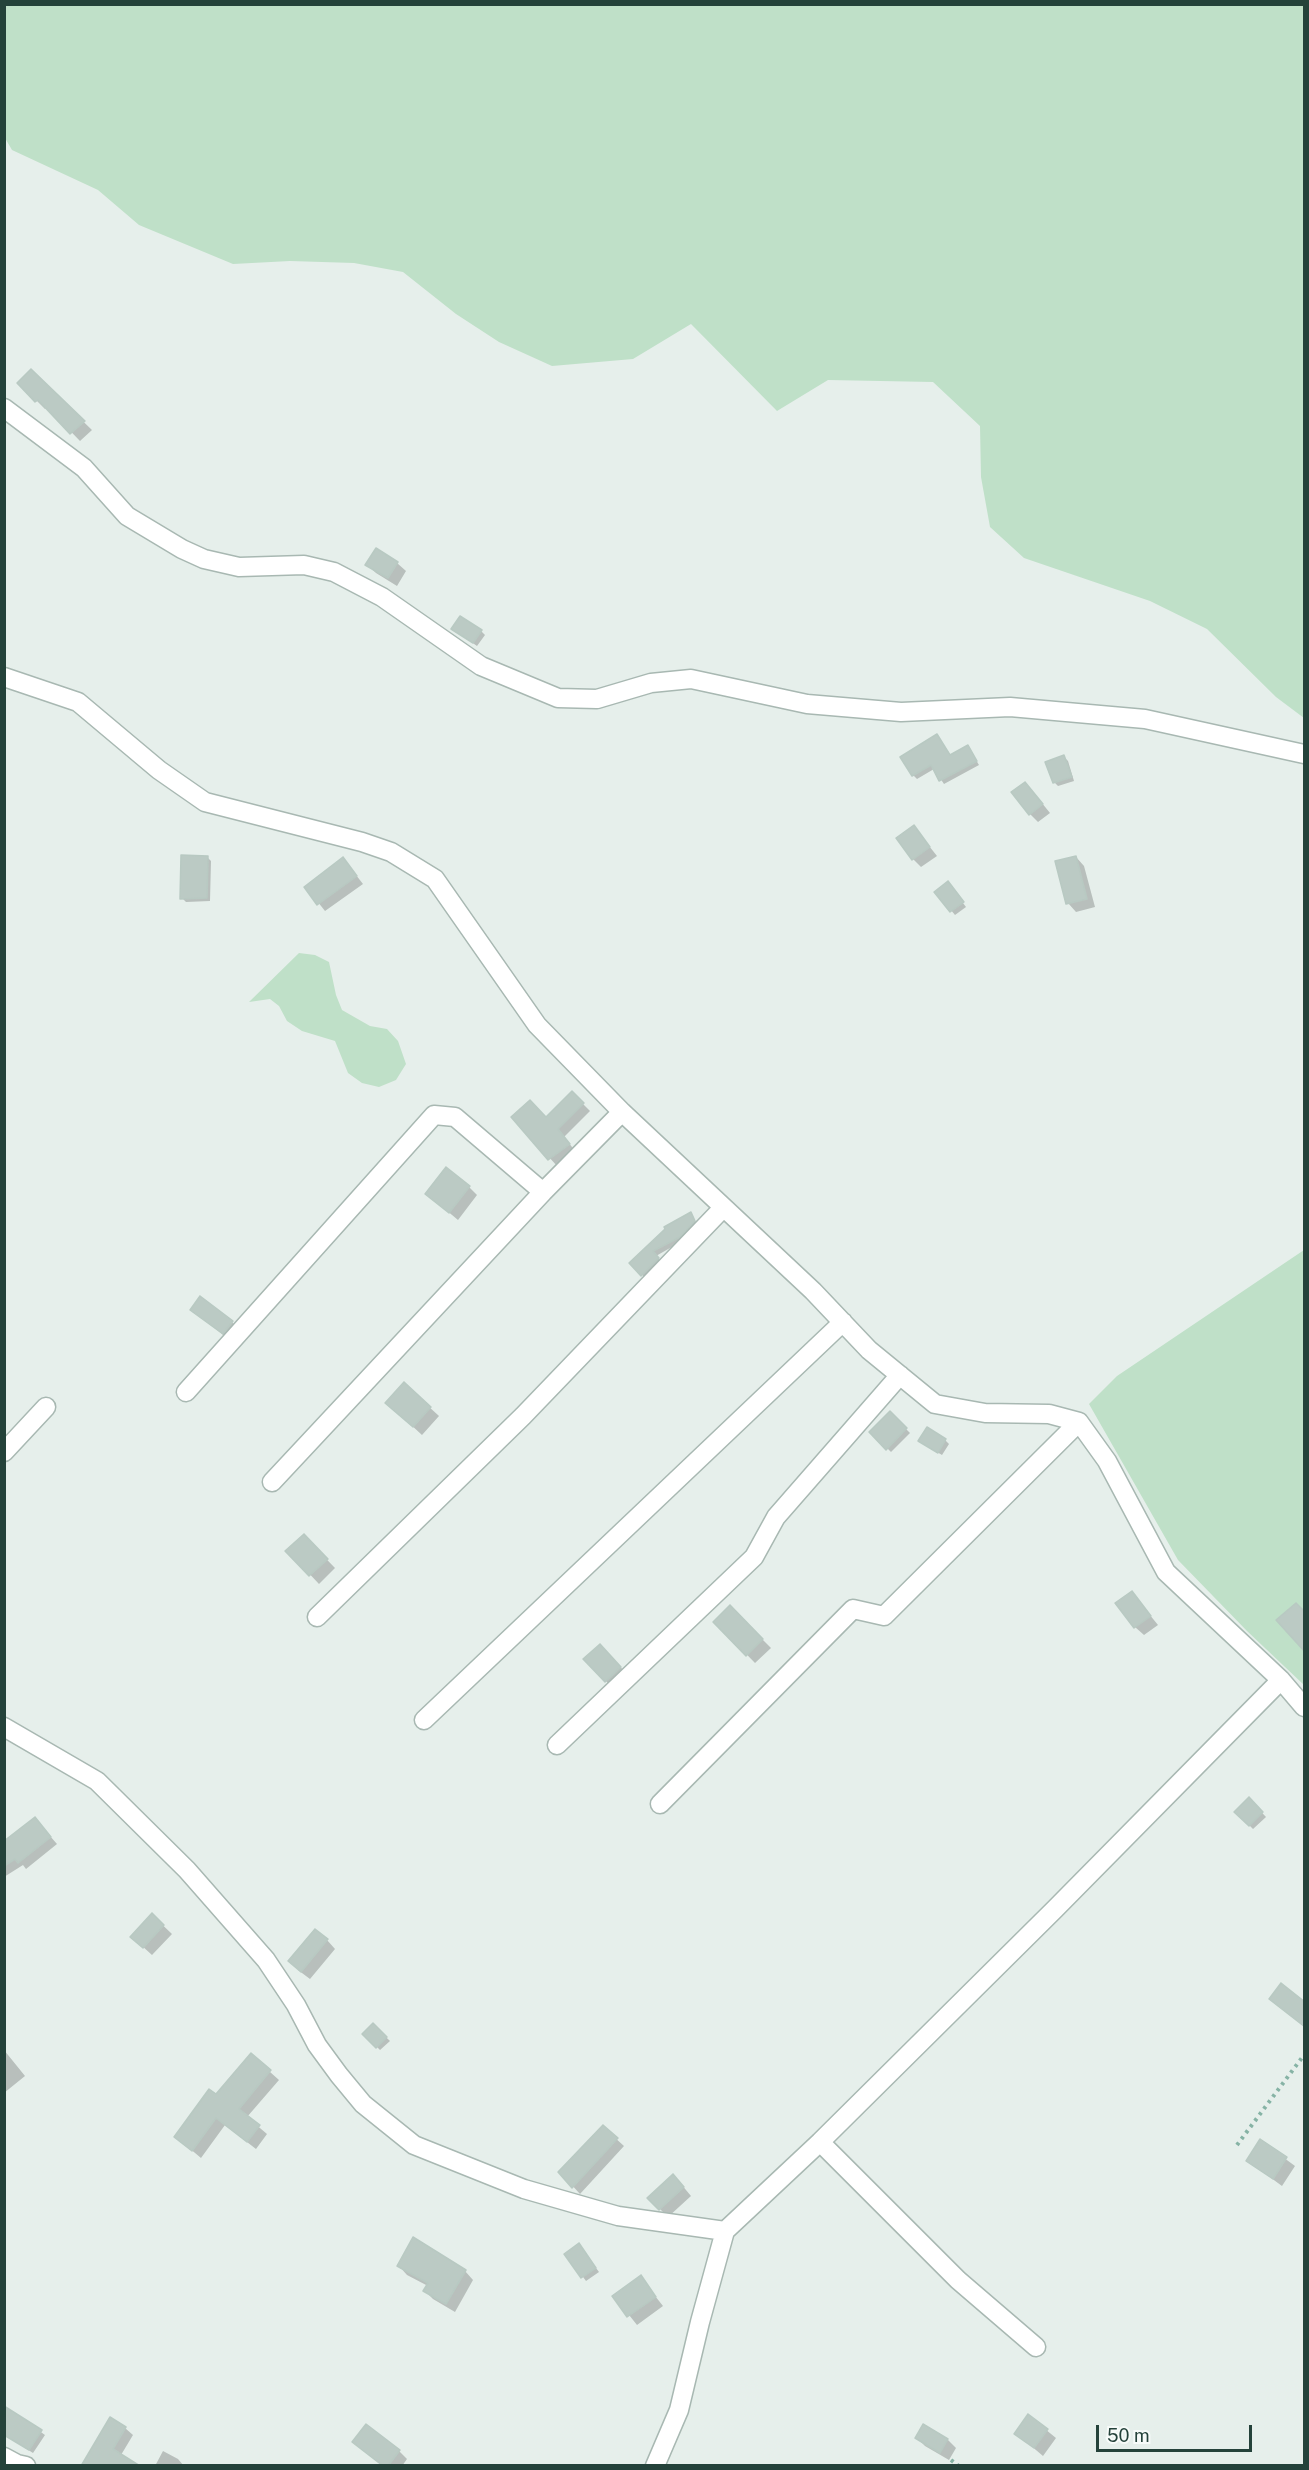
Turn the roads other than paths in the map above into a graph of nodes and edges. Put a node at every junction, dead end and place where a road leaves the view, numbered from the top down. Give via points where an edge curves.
1 (4, 408) edge
2 (4, 677) edge
3 (1305, 754) edge
4 (622, 1112) junction
5 (543, 1192) junction
6 (723, 1208) junction
7 (843, 1322) junction
8 (900, 1375) junction
9 (186, 1392) dead end
10 (46, 1407) dead end
11 (1079, 1422) junction
12 (4, 1452) edge
13 (272, 1482) dead end
14 (317, 1617) dead end
15 (1281, 1680) junction
16 (1305, 1707) edge
17 (424, 1720) dead end
18 (4, 1727) edge
19 (556, 1745) dead end
20 (660, 1804) dead end
21 (820, 2142) junction
22 (725, 2231) junction
23 (1036, 2347) dead end
24 (4, 2457) edge
25 (26, 2466) edge
26 (655, 2466) edge

1 - 3 street via 84,468 127,516 182,549 239,567 304,565 334,572 382,597 481,666 558,698 597,699 651,683 691,679 807,704 901,712 1010,707 1145,719
2 - 4 street via 78,702 159,770 205,802 391,852 435,879 537,1025
4 - 5 street
4 - 6 street
5 - 9 street via 455,1117 434,1115
5 - 13 street
6 - 7 street
6 - 14 street via 523,1416
7 - 8 street
7 - 17 street
8 - 11 street via 935,1404 984,1413 1049,1414
8 - 19 street via 776,1517 754,1557
10 - 12 street
11 - 15 street via 1107,1461 1166,1572
11 - 20 street via 884,1616 853,1609
15 - 16 street
15 - 21 street
18 - 22 street via 98,1781 187,1870 266,1960 339,2075 363,2104 414,2145 524,2189 618,2216
21 - 22 street
21 - 23 street via 958,2280
22 - 26 street via 679,2410
24 - 25 street

